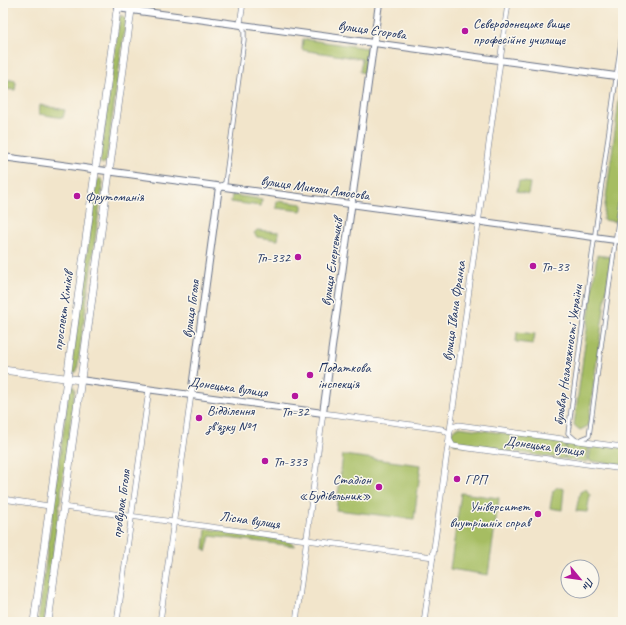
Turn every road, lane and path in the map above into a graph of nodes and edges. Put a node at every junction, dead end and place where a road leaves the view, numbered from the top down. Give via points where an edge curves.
1 (243, 3) edge
2 (379, 3) edge
3 (508, 3) edge
4 (117, 5) edge
5 (131, 6) edge
6 (240, 24) junction
7 (623, 27) edge
8 (374, 42) junction
9 (500, 60) junction
10 (620, 76) edge
11 (3, 157) edge
12 (95, 170) junction
13 (109, 172) junction
14 (623, 184) edge
15 (219, 187) junction
16 (352, 205) junction
17 (478, 222) junction
18 (594, 237) junction
19 (615, 240) junction
20 (623, 241) edge
21 (3, 370) edge
22 (67, 379) junction
23 (80, 380) junction
24 (150, 389) junction
25 (191, 395) junction
26 (323, 413) junction
27 (448, 433) junction
28 (577, 441) junction
29 (623, 447) edge
30 (623, 469) edge
31 (3, 499) edge
32 (49, 506) junction
33 (63, 507) junction
34 (132, 516) junction
35 (173, 522) junction
36 (307, 540) junction
37 (433, 557) junction
38 (34, 622) edge
39 (48, 622) edge
40 (117, 622) edge
41 (160, 622) edge
42 (296, 622) edge
43 (424, 622) edge

1 - 6 street, вулиця Гоголя
2 - 8 street, вулиця Енергетиків
3 - 9 street, вулиця Івана Франка
4 - 5 street, вулиця Єгорова
4 - 12 main road, проспект Хіміків
5 - 6 street, вулиця Єгорова
5 - 13 main road, проспект Хіміків
6 - 8 street, вулиця Єгорова
6 - 15 street, вулиця Гоголя via 244,30 244,40 238,88 225,183
7 - 10 street, бульвар Незалежності України
8 - 9 street, вулиця Єгорова
8 - 16 street, вулиця Енергетиків
9 - 10 street, вулиця Єгорова
9 - 17 street, вулиця Івана Франка
10 - 18 street, бульвар Незалежності України
11 - 12 street, вулиця Миколи Амосова
12 - 13 street, вулиця Миколи Амосова
12 - 22 main road, проспект Хіміків
13 - 15 street, вулиця Миколи Амосова
13 - 23 main road, проспект Хіміків
14 - 19 street, бульвар Незалежності України
15 - 16 street, вулиця Миколи Амосова
15 - 25 street, вулиця Гоголя
16 - 17 street, вулиця Миколи Амосова
16 - 26 street, вулиця Енергетиків
17 - 18 street, вулиця Миколи Амосова
17 - 27 street, вулиця Івана Франка
18 - 19 street, вулиця Миколи Амосова
18 - 28 street, бульвар Незалежності України via 568,433
19 - 20 street, вулиця Миколи Амосова
19 - 28 street, бульвар Незалежності України via 589,436
21 - 22 main road, Донецька вулиця
22 - 23 main road, Донецька вулиця
22 - 32 main road, проспект Хіміків
23 - 24 street, Донецька вулиця
23 - 33 main road, проспект Хіміків
24 - 25 street, Донецька вулиця
24 - 34 street, провулок Гоголя
25 - 26 street, Донецька вулиця
25 - 35 street, вулиця Гоголя
26 - 27 street, Донецька вулиця via 442,429
26 - 36 street, вулиця Енергетиків
27 - 28 street, Донецька вулиця via 452,427 459,425
27 - 30 street, Донецька вулиця via 453,446
27 - 37 street, вулиця Івана Франка
28 - 29 street, Донецька вулиця
31 - 32 street
32 - 38 main road, проспект Хіміків
33 - 34 street, Лісна вулиця
33 - 39 main road, проспект Хіміків
34 - 35 street, Лісна вулиця
34 - 40 street, провулок Гоголя
35 - 36 street, Лісна вулиця
35 - 41 street, вулиця Гоголя
36 - 37 street, Лісна вулиця
36 - 42 street
37 - 43 street, вулиця Івана Франка

